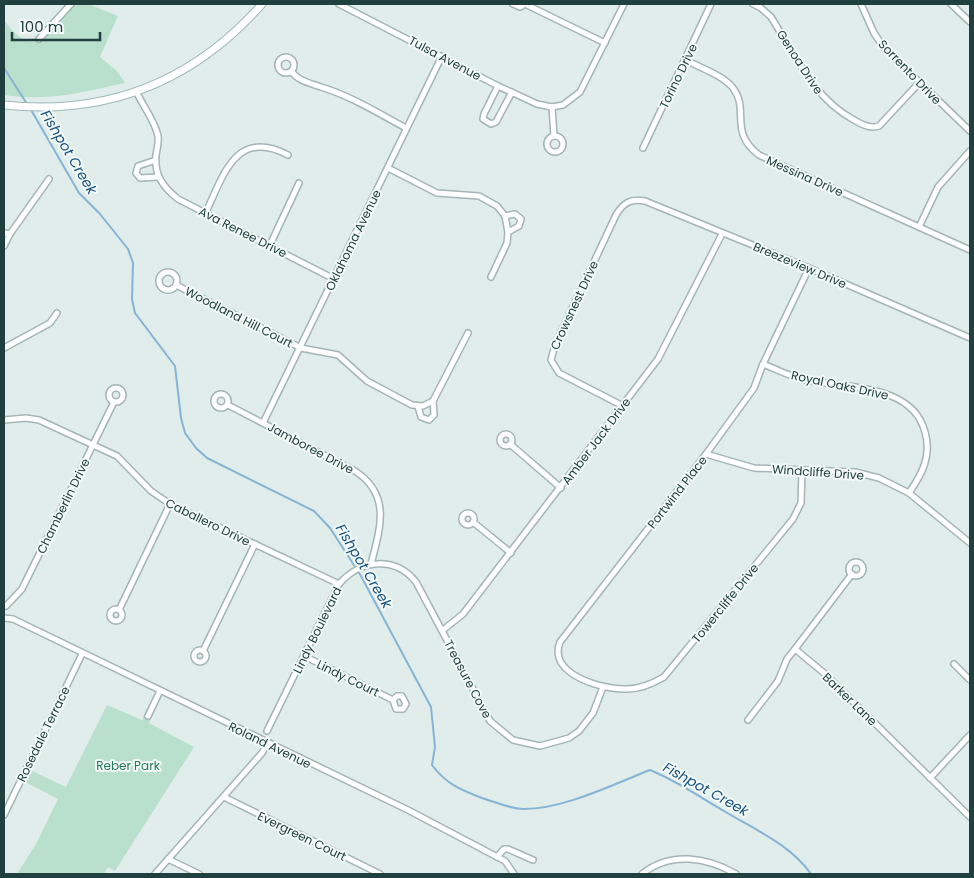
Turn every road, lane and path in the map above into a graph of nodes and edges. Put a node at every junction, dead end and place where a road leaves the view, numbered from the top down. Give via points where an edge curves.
1 (71, 4) edge
2 (261, 4) edge
3 (339, 4) edge
4 (513, 4) edge
5 (525, 4) edge
6 (624, 4) edge
7 (711, 4) edge
8 (753, 4) edge
9 (861, 4) edge
10 (951, 4) edge
11 (970, 22) edge
12 (39, 39) dead end
13 (605, 43) junction
14 (442, 56) junction
15 (686, 60) junction
16 (291, 71) dead end
17 (919, 83) junction
18 (498, 86) junction
19 (512, 92) junction
20 (137, 93) junction
21 (7, 105) edge
22 (552, 107) junction
23 (406, 128) junction
24 (970, 132) edge
25 (554, 136) dead end
26 (643, 148) dead end
27 (970, 151) edge
28 (288, 155) dead end
29 (156, 160) junction
30 (388, 168) junction
31 (158, 178) junction
32 (49, 179) dead end
33 (300, 183) dead end
34 (628, 202) joint
35 (206, 212) junction
36 (505, 216) junction
37 (919, 227) junction
38 (508, 232) junction
39 (7, 234) edge
40 (722, 234) junction
41 (270, 245) junction
42 (4, 246) edge
43 (970, 250) edge
44 (809, 268) junction
45 (491, 277) dead end
46 (334, 279) junction
47 (176, 285) dead end
48 (57, 314) dead end
49 (468, 333) dead end
50 (970, 338) edge
51 (4, 348) edge
52 (301, 348) junction
53 (763, 364) junction
54 (433, 401) junction
55 (114, 402) dead end
56 (228, 405) dead end
57 (418, 406) junction
58 (623, 406) junction
59 (4, 420) edge
60 (263, 423) junction
61 (510, 444) dead end
62 (93, 445) junction
63 (706, 454) junction
64 (802, 470) junction
65 (561, 488) junction
66 (909, 493) junction
67 (170, 504) junction
68 (474, 522) dead end
69 (970, 543) edge
70 (255, 544) junction
71 (511, 553) junction
72 (372, 564) junction
73 (394, 566) joint
74 (852, 574) dead end
75 (340, 584) junction
76 (6, 606) dead end
77 (119, 610) dead end
78 (4, 618) edge
79 (443, 630) junction
80 (795, 649) junction
81 (203, 651) dead end
82 (82, 654) junction
83 (304, 656) junction
84 (954, 664) dead end
85 (970, 680) edge
86 (603, 686) junction
87 (160, 691) junction
88 (393, 700) dead end
89 (148, 716) dead end
90 (748, 720) dead end
91 (268, 731) dead end
92 (970, 735) edge
93 (267, 744) junction
94 (930, 778) junction
95 (224, 797) junction
96 (4, 815) edge
97 (970, 817) edge
98 (497, 857) junction
99 (168, 860) junction
100 (533, 860) dead end
101 (155, 874) edge
102 (198, 874) edge
103 (380, 874) edge
104 (514, 874) edge
105 (642, 874) edge
106 (736, 874) edge

1 - 12 street
2 - 20 main road via 203,58
3 - 14 street, Tulsa Avenue
4 - 5 street via 520,7
5 - 13 street
6 - 13 street
7 - 15 street, Torino Drive
8 - 17 street, Genoa Drive via 771,17 818,92 842,113 867,127 879,126
9 - 17 street, Sorrento Drive via 884,48
10 - 11 street
13 - 22 street via 580,92 563,105
14 - 18 street, Tulsa Avenue
14 - 23 street, Oklahoma Avenue
15 - 26 street, Torino Drive
15 - 37 street, Messina Drive via 731,86 739,101 742,135 748,146 759,155
16 - 23 street via 306,82 336,91
17 - 24 street, Sorrento Drive
18 - 19 street, Tulsa Avenue
18 - 19 street via 483,119 491,124 496,122
19 - 22 street, Tulsa Avenue
20 - 21 main road via 92,104 49,108
20 - 29 street via 158,136
22 - 25 street
23 - 30 street, Oklahoma Avenue
27 - 37 street via 938,187
28 - 35 street via 263,147 240,153 227,166
29 - 31 street
29 - 31 street via 138,166 136,173 140,178
30 - 36 street via 442,195 480,196 497,206
30 - 46 street, Oklahoma Avenue
31 - 35 street, Ava Renee Drive via 178,199
32 - 39 street
33 - 41 street
34 - 40 street, Breezeview Drive via 644,201
34 - 58 street, Crowsnest Drive via 616,215 551,360 559,373
35 - 41 street, Ava Renee Drive
36 - 38 street
36 - 38 street via 515,214 521,219 519,226
37 - 43 street, Messina Drive
38 - 45 street via 507,243
39 - 42 street
40 - 44 street, Breezeview Drive
40 - 58 street, Amber Jack Drive via 663,352
41 - 46 street, Ava Renee Drive
44 - 50 street, Breezeview Drive
44 - 53 street, Portwind Place
46 - 52 street, Oklahoma Avenue
47 - 52 street, Woodland Hill Court
48 - 51 street via 50,323
49 - 54 street
52 - 57 street, Woodland Hill Court via 338,355 367,381
52 - 60 street, Oklahoma Avenue
53 - 63 street, Portwind Place via 754,388
53 - 66 street, Royal Oaks Drive via 802,379 886,394 906,403 922,422 928,445 926,465
54 - 57 street
54 - 57 street, Woodland Hill Court via 434,415 429,420 421,417
55 - 62 street, Chamberlin Drive
56 - 60 street, Jamboree Drive
58 - 65 street, Amber Jack Drive
59 - 62 street, Caballero Drive via 32,418
60 - 72 street, Jamboree Drive via 355,471 369,484 378,500 382,522
61 - 65 street
62 - 67 street, Caballero Drive via 122,460 151,491
62 - 76 street, Chamberlin Drive via 22,589
63 - 64 street, Windcliffe Drive via 754,468
63 - 86 street, Portwind Place via 560,642 558,654 568,670 584,681
64 - 66 street, Windcliffe Drive via 864,474
64 - 86 street, Towercliffe Drive via 801,503 793,519 671,670 655,682 637,688
65 - 71 street, Amber Jack Drive
66 - 69 street, Windcliffe Drive
67 - 70 street, Caballero Drive
67 - 77 street
68 - 71 street
70 - 75 street, Caballero Drive
70 - 81 street
71 - 79 street, Amber Jack Drive via 463,614
72 - 73 street, Lindy Boulevard via 380,562
72 - 75 street, Lindy Boulevard via 344,578
73 - 79 street, Treasure Cove via 416,582
74 - 80 street
75 - 83 street, Lindy Boulevard
78 - 82 street, Roland Avenue
79 - 86 street, Treasure Cove via 490,721 505,735 519,742 540,746 569,738 593,713
80 - 90 street via 778,681
80 - 94 street, Barker Lane via 824,673
82 - 87 street, Roland Avenue
82 - 96 street, Rosedale Terrace
83 - 88 street, Lindy Court
83 - 91 street, Lindy Boulevard
84 - 85 street
87 - 89 street
87 - 93 street, Roland Avenue
92 - 94 street
93 - 95 street
93 - 98 street, Roland Avenue via 408,810
94 - 97 street, Barker Lane
95 - 99 street
95 - 103 street, Evergreen Court
98 - 100 street via 508,849
98 - 104 street, Roland Avenue via 509,865
99 - 101 street
99 - 102 street
105 - 106 street via 656,864 680,859 716,864

